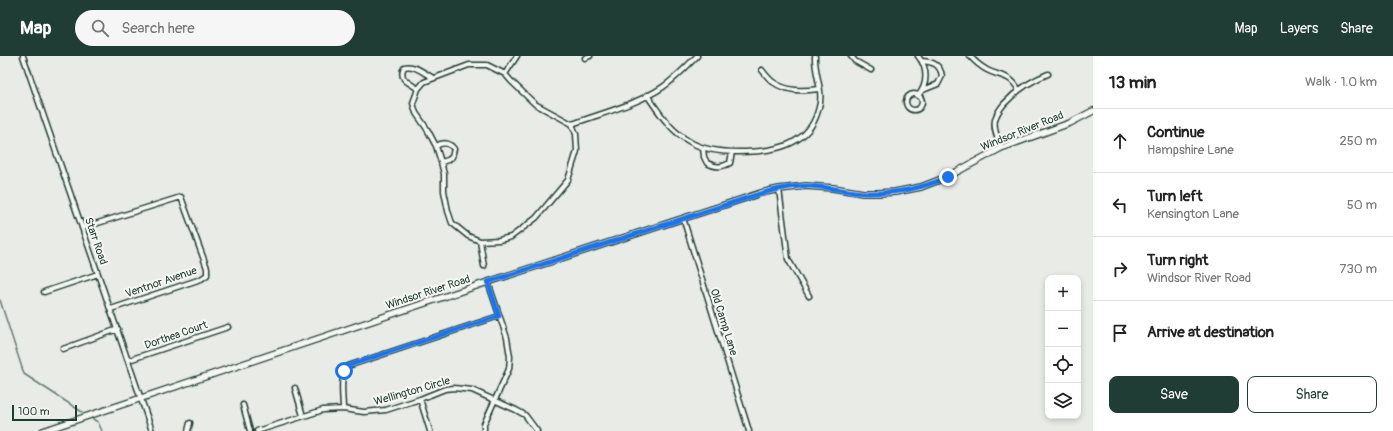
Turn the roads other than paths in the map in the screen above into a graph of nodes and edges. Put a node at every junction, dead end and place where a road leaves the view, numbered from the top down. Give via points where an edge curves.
1 (24, 56) edge
2 (517, 56) edge
3 (590, 56) edge
4 (697, 56) edge
5 (815, 56) edge
6 (851, 56) edge
7 (918, 56) edge
8 (970, 56) edge
9 (585, 58) dead end
10 (922, 61) junction
11 (762, 70) dead end
12 (871, 70) dead end
13 (505, 74) junction
14 (1048, 74) dead end
15 (433, 78) junction
16 (418, 89) junction
17 (819, 89) junction
18 (1018, 89) junction
19 (923, 90) junction
20 (647, 95) junction
21 (918, 96) dead end
22 (1093, 111) edge
23 (572, 124) junction
24 (436, 146) junction
25 (704, 148) junction
26 (1001, 148) junction
27 (732, 152) junction
28 (441, 162) junction
29 (779, 189) junction
30 (683, 218) junction
31 (82, 228) junction
32 (480, 241) junction
33 (484, 266) dead end
34 (98, 274) junction
35 (488, 282) junction
36 (44, 292) dead end
37 (809, 296) dead end
38 (111, 309) junction
39 (499, 316) junction
40 (228, 327) dead end
41 (118, 329) junction
42 (63, 349) dead end
43 (129, 360) junction
44 (295, 388) dead end
45 (142, 399) junction
46 (420, 399) junction
47 (494, 399) junction
48 (243, 406) dead end
49 (343, 409) junction
50 (303, 416) junction
51 (190, 423) dead end
52 (43, 431) edge
53 (152, 431) edge
54 (188, 431) edge
55 (250, 431) edge
56 (257, 431) edge
57 (430, 431) edge
58 (484, 431) edge
59 (538, 431) edge
60 (749, 431) edge

1 - 31 street, Starr Road
2 - 13 street
3 - 9 street
4 - 20 street via 683,72
5 - 17 street
6 - 12 street
7 - 10 street
8 - 18 street via 987,70 1014,82
10 - 19 street via 926,83
10 - 19 street via 937,64 942,76 938,84
11 - 17 street via 772,82 793,90
13 - 15 street via 488,65 469,65
13 - 23 street via 534,104
14 - 18 street
15 - 16 street via 424,82
15 - 16 street via 415,67 404,67 403,79
16 - 24 street via 413,103 416,113
17 - 27 street via 820,106 816,118 797,140 774,149
18 - 26 street via 994,120
19 - 21 street
20 - 23 street
20 - 25 street via 673,130 692,144
22 - 26 main road, Windsor River Road via 1064,125
23 - 32 street via 576,134 577,151 568,180 536,218 511,236 499,240
24 - 28 street
24 - 28 street via 447,143 454,149 452,157
25 - 27 street
25 - 27 street via 707,163 718,167 730,164
26 - 29 main road, Windsor River Road via 948,177 909,190 863,193 806,186
28 - 32 street via 444,191 452,223 468,236
29 - 30 main road, Windsor River Road
29 - 37 street via 788,259
30 - 35 main road, Windsor River Road
30 - 60 street, Old Camp Lane
31 - 34 street, Starr Road
31 - 38 street, Ventnor Avenue via 181,197 207,268 207,276 201,279
32 - 33 street
34 - 36 street
34 - 38 street, Starr Road
35 - 39 street
35 - 45 main road, Windsor River Road
38 - 41 street, Starr Road
39 - 47 street via 510,347 510,357 509,368
39 - 49 street via 348,366 343,377
40 - 43 street, Dorthea Court
41 - 42 street
41 - 43 street, Starr Road
43 - 45 street, Starr Road
44 - 50 street
45 - 52 main road, Windsor River Road
45 - 53 street, Starr Road
46 - 47 street, Wellington Circle via 454,388 472,390
46 - 49 street, Wellington Circle via 375,412
46 - 57 street
47 - 58 street via 484,424
47 - 59 street, Wellington Circle via 525,415
48 - 55 street
49 - 50 street, Wellington Circle via 323,410
50 - 56 street, Wellington Circle
51 - 54 street

